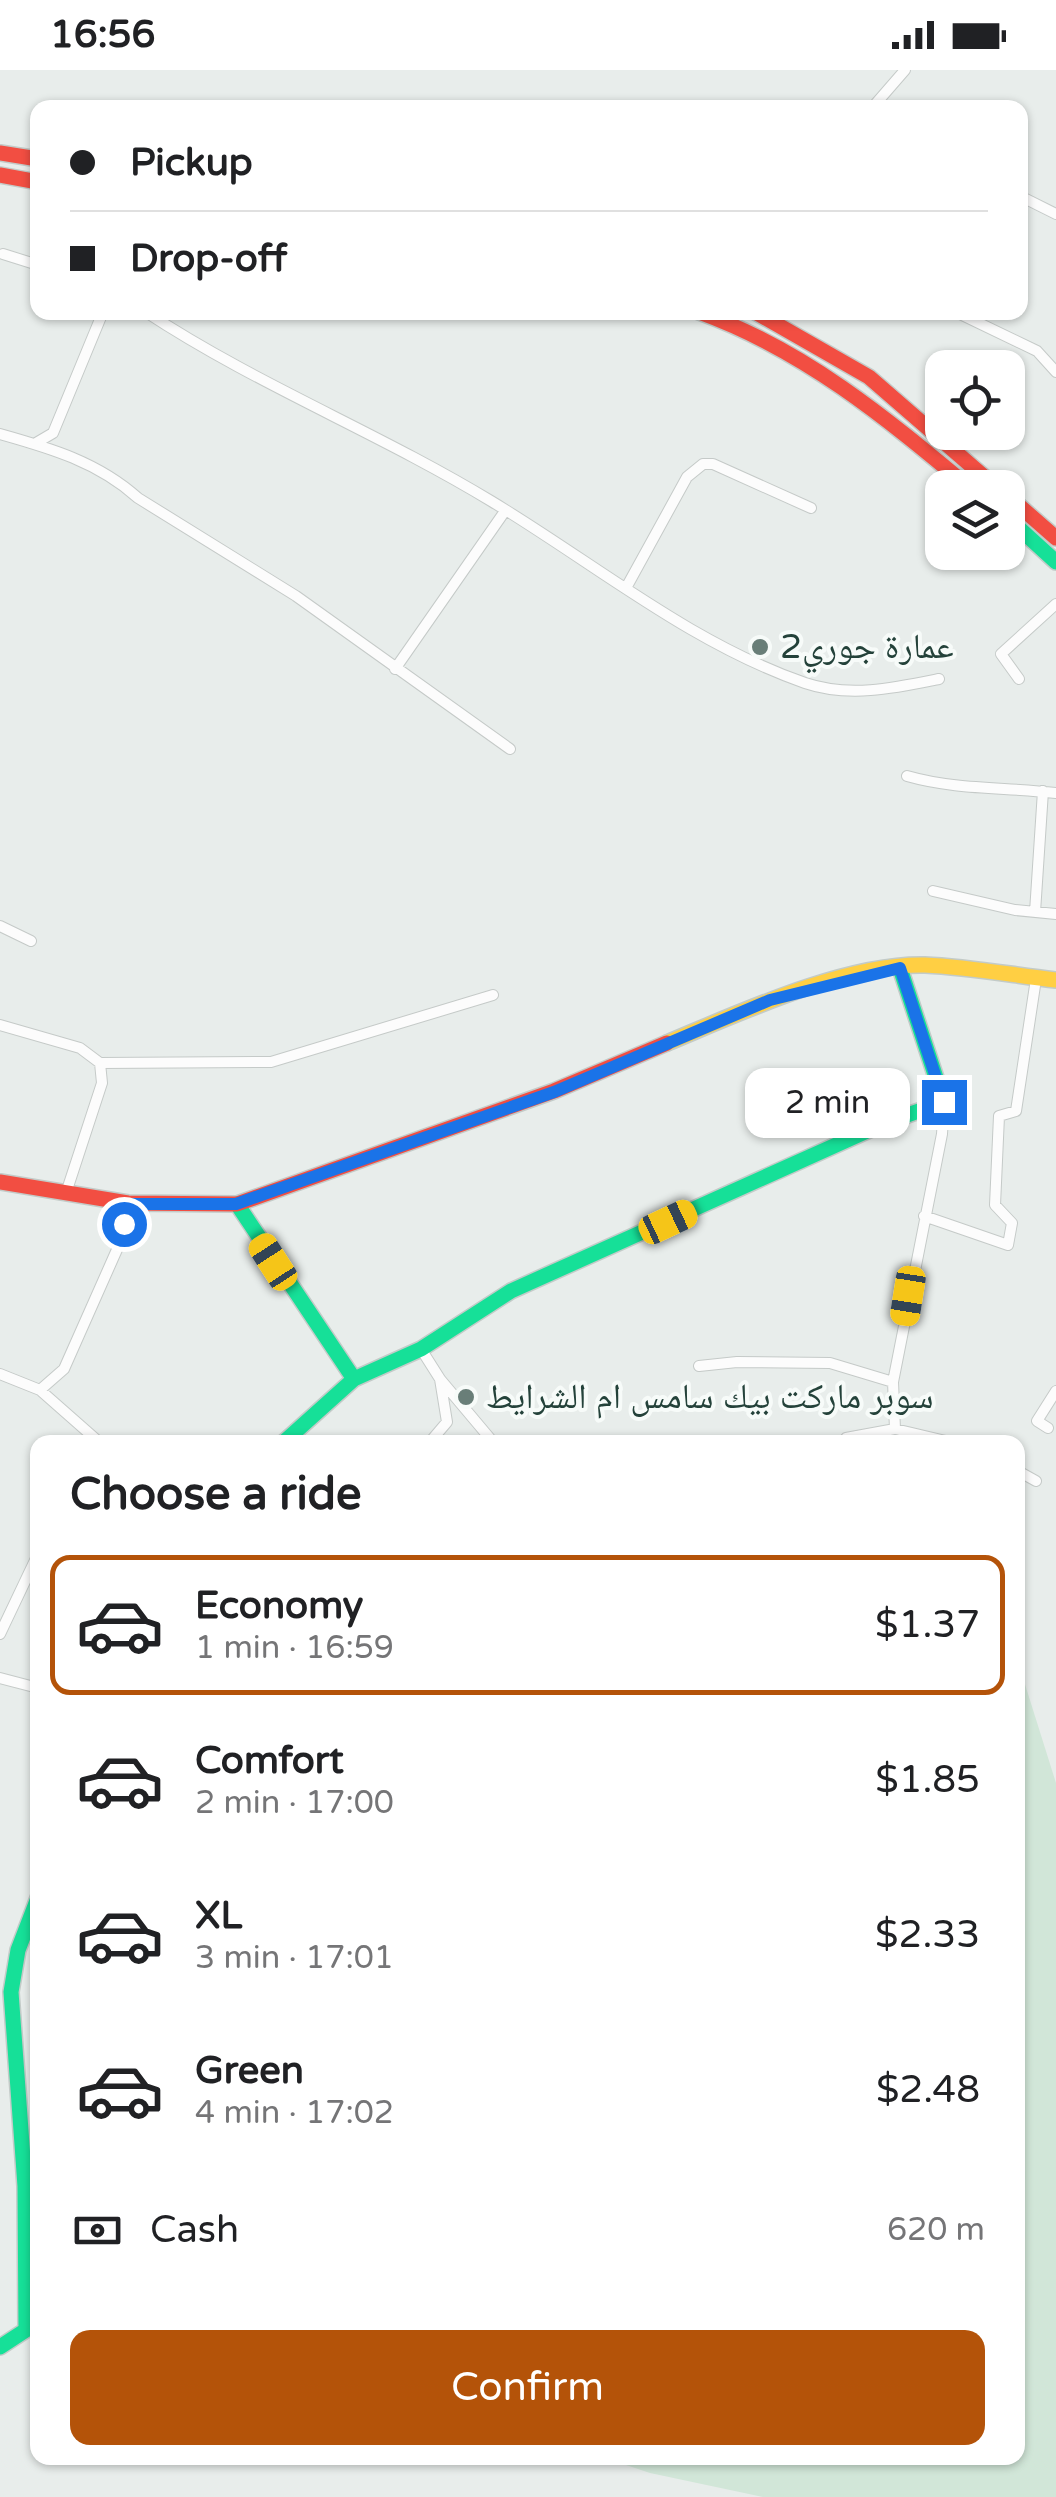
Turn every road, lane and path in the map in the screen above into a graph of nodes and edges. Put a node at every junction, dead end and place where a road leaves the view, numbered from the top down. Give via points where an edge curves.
1 (906, 70) edge
2 (879, 100) edge
3 (0, 153) edge
4 (30, 158) edge
5 (0, 175) edge
6 (30, 181) edge
7 (1028, 200) edge
8 (1056, 214) edge
9 (4, 254) dead end
10 (30, 262) edge
11 (100, 320) edge
12 (158, 320) edge
13 (720, 320) edge
14 (769, 320) edge
15 (973, 320) edge
16 (1056, 372) edge
17 (0, 434) edge
18 (35, 443) junction
19 (948, 470) edge
20 (976, 470) edge
21 (811, 508) dead end
22 (505, 510) junction
23 (1025, 511) edge
24 (1025, 534) edge
25 (1056, 538) edge
26 (1056, 562) edge
27 (626, 588) junction
28 (1056, 604) edge
29 (395, 668) junction
30 (1019, 678) dead end
31 (939, 679) dead end
32 (510, 749) dead end
33 (907, 776) dead end
34 (1043, 791) junction
35 (1056, 793) edge
36 (933, 890) dead end
37 (1036, 912) junction
38 (1056, 914) edge
39 (0, 926) edge
40 (31, 941) dead end
41 (900, 968) junction
42 (1036, 980) junction
43 (1056, 980) edge
44 (493, 996) dead end
45 (0, 1024) edge
46 (100, 1063) junction
47 (944, 1102) junction
48 (0, 1182) edge
49 (66, 1193) junction
50 (128, 1204) junction
51 (236, 1204) junction
52 (924, 1216) junction
53 (421, 1348) junction
54 (699, 1366) dead end
55 (0, 1374) edge
56 (354, 1378) junction
57 (440, 1378) junction
58 (893, 1382) junction
59 (40, 1390) junction
60 (1056, 1391) edge
61 (1048, 1428) dead end
62 (895, 1429) junction
63 (87, 1435) edge
64 (292, 1435) edge
65 (436, 1435) edge
66 (487, 1435) edge
67 (862, 1435) edge
68 (920, 1435) edge
69 (1025, 1475) edge
70 (1036, 1481) dead end
71 (30, 1571) edge
72 (0, 1634) edge
73 (0, 1678) edge
74 (30, 1686) edge
75 (30, 1919) edge
76 (6, 2025) edge
77 (0, 2347) edge

1 - 2 street
3 - 4 street
5 - 6 street
7 - 8 street
9 - 10 street
11 - 18 street via 53,433
12 - 22 street
13 - 19 street via 789,347
14 - 20 street via 868,377
15 - 16 street via 1037,351
17 - 18 street
18 - 29 street via 115,478
21 - 27 street via 703,464 688,477
22 - 27 street
22 - 29 street
23 - 25 street
24 - 26 street
27 - 31 street via 688,628 804,683 884,690
28 - 30 street via 1001,654
29 - 32 street
33 - 34 street via 950,788
34 - 35 street
34 - 37 street
36 - 37 street
37 - 38 street
39 - 40 street
41 - 42 street
41 - 47 street
41 - 51 street via 770,1000 554,1092
42 - 43 street
42 - 52 street via 1016,1112 999,1116 995,1144 995,1206 1012,1223 1008,1245
44 - 46 street via 271,1062
45 - 46 street via 80,1048
46 - 49 street via 102,1083
47 - 52 street
47 - 53 street via 511,1291
48 - 49 street
49 - 50 street
50 - 51 street
50 - 59 street via 119,1244 64,1369
51 - 56 street
52 - 58 street
53 - 56 street
53 - 57 street
54 - 58 street via 830,1362
55 - 59 street
56 - 64 street
57 - 65 street via 447,1422
57 - 66 street
58 - 62 street
59 - 63 street
60 - 61 street via 1037,1421
62 - 67 street
62 - 68 street
69 - 70 street
71 - 72 street
73 - 74 street
75 - 76 street
76 - 77 street via 29,2268 26,2330

